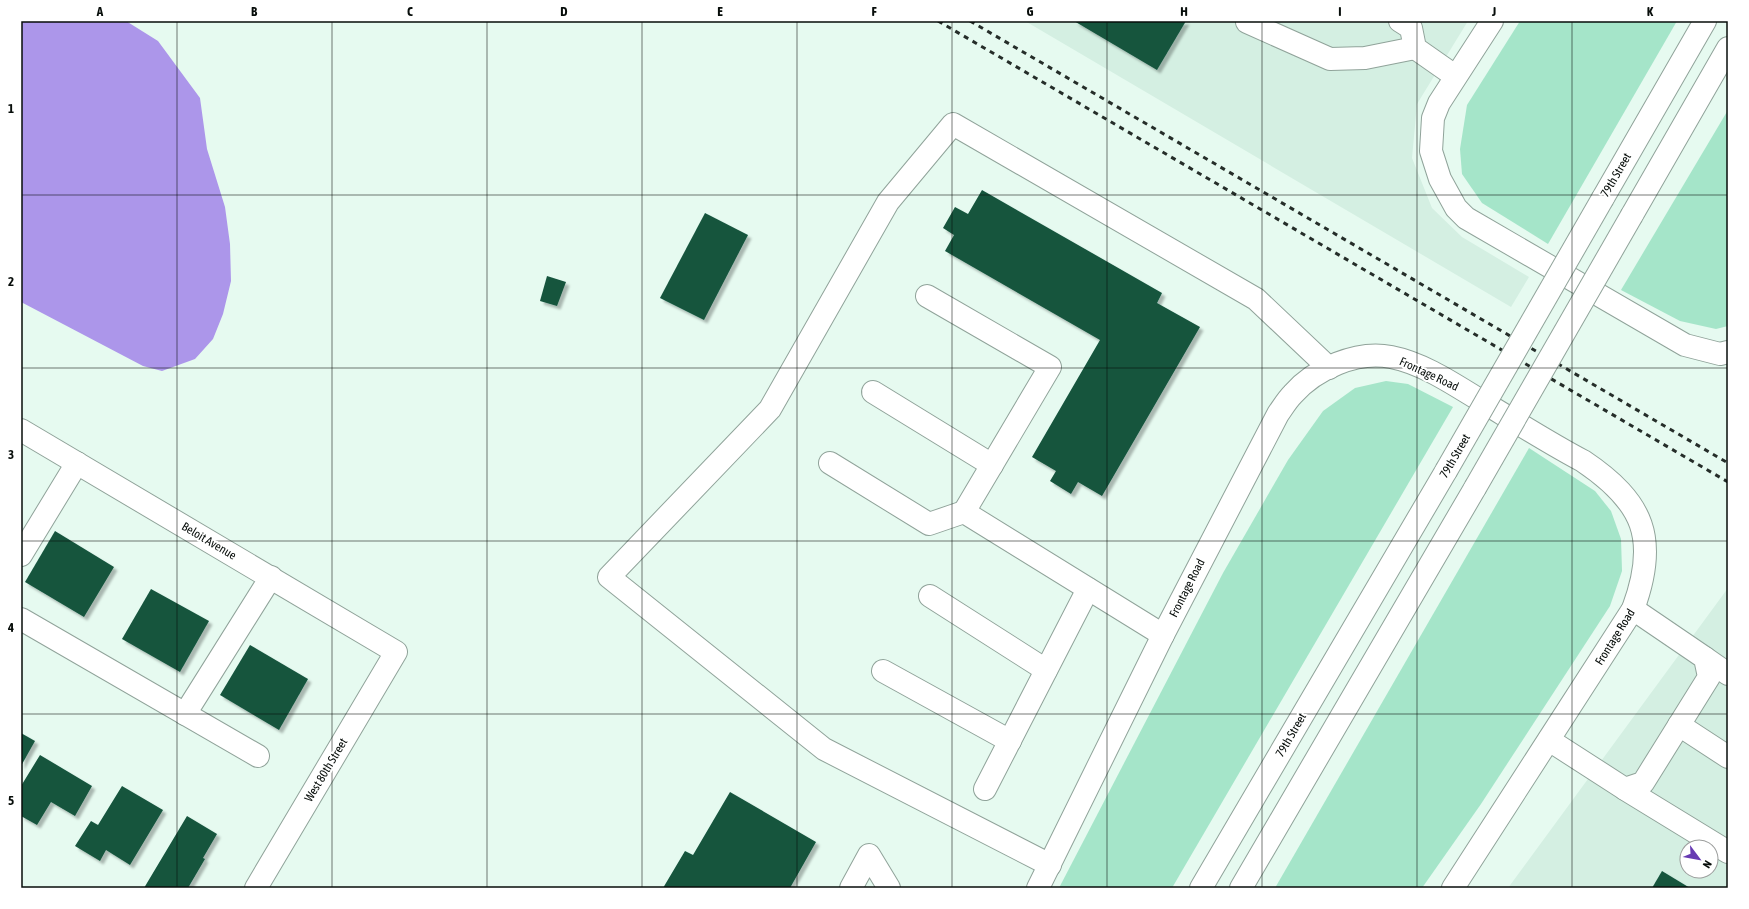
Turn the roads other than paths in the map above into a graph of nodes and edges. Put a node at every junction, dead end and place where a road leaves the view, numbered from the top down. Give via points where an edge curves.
1 (1492, 21) edge
2 (1705, 21) edge
3 (1247, 22) dead end
4 (1410, 29) edge
5 (1728, 48) edge
6 (1455, 76) junction
7 (927, 296) dead end
8 (1728, 352) edge
9 (1329, 368) junction
10 (873, 392) dead end
11 (21, 430) edge
12 (77, 463) junction
13 (830, 463) dead end
14 (992, 465) junction
15 (964, 512) junction
16 (21, 555) edge
17 (271, 577) junction
18 (1088, 589) junction
19 (930, 596) dead end
20 (1633, 609) junction
21 (21, 619) edge
22 (1163, 635) junction
23 (396, 652) joint
24 (1705, 658) junction
25 (1046, 670) junction
26 (883, 671) dead end
27 (1728, 674) edge
28 (185, 714) junction
29 (1679, 726) junction
30 (1549, 740) junction
31 (1010, 741) junction
32 (258, 756) dead end
33 (1728, 757) edge
34 (985, 789) dead end
35 (1625, 789) junction
36 (1728, 852) edge
37 (1050, 865) junction
38 (256, 888) edge
39 (851, 888) edge
40 (889, 888) edge
41 (1038, 888) edge
42 (1201, 888) edge
43 (1241, 888) edge
44 (1453, 888) edge

1 - 6 street
2 - 42 street, 79th Street, bridge via 1446,471
3 - 4 street via 1330,59 1365,58
4 - 6 street
5 - 43 street, bridge
6 - 8 street via 1433,118 1431,151 1440,179 1456,208 1466,218 1686,345 1720,354
7 - 14 street via 1050,367
9 - 20 street, Frontage Road via 1347,360 1366,356 1390,356 1413,364 1453,384 1600,473 1620,491 1636,512 1644,537 1645,563
9 - 22 street, Frontage Road via 1293,394 1278,414
9 - 37 street via 1256,299 953,124 888,202 770,409 609,577 824,748
10 - 14 street
11 - 12 street, Beloit Avenue
12 - 16 street
12 - 17 street, Beloit Avenue
13 - 15 street via 929,524
14 - 15 street
15 - 18 street
17 - 23 street, Beloit Avenue
17 - 28 street
18 - 22 street
18 - 25 street
19 - 25 street
20 - 24 street
20 - 30 street, Frontage Road
21 - 28 street
22 - 37 street, Frontage Road
23 - 38 street, West 80th Street
24 - 27 street
24 - 29 street via 1709,677
25 - 31 street
26 - 31 street
28 - 32 street
29 - 33 street
29 - 35 street via 1643,783
30 - 35 street
30 - 44 street, Frontage Road
31 - 34 street
35 - 36 street
37 - 41 street, Frontage Road
39 - 40 street via 869,855

